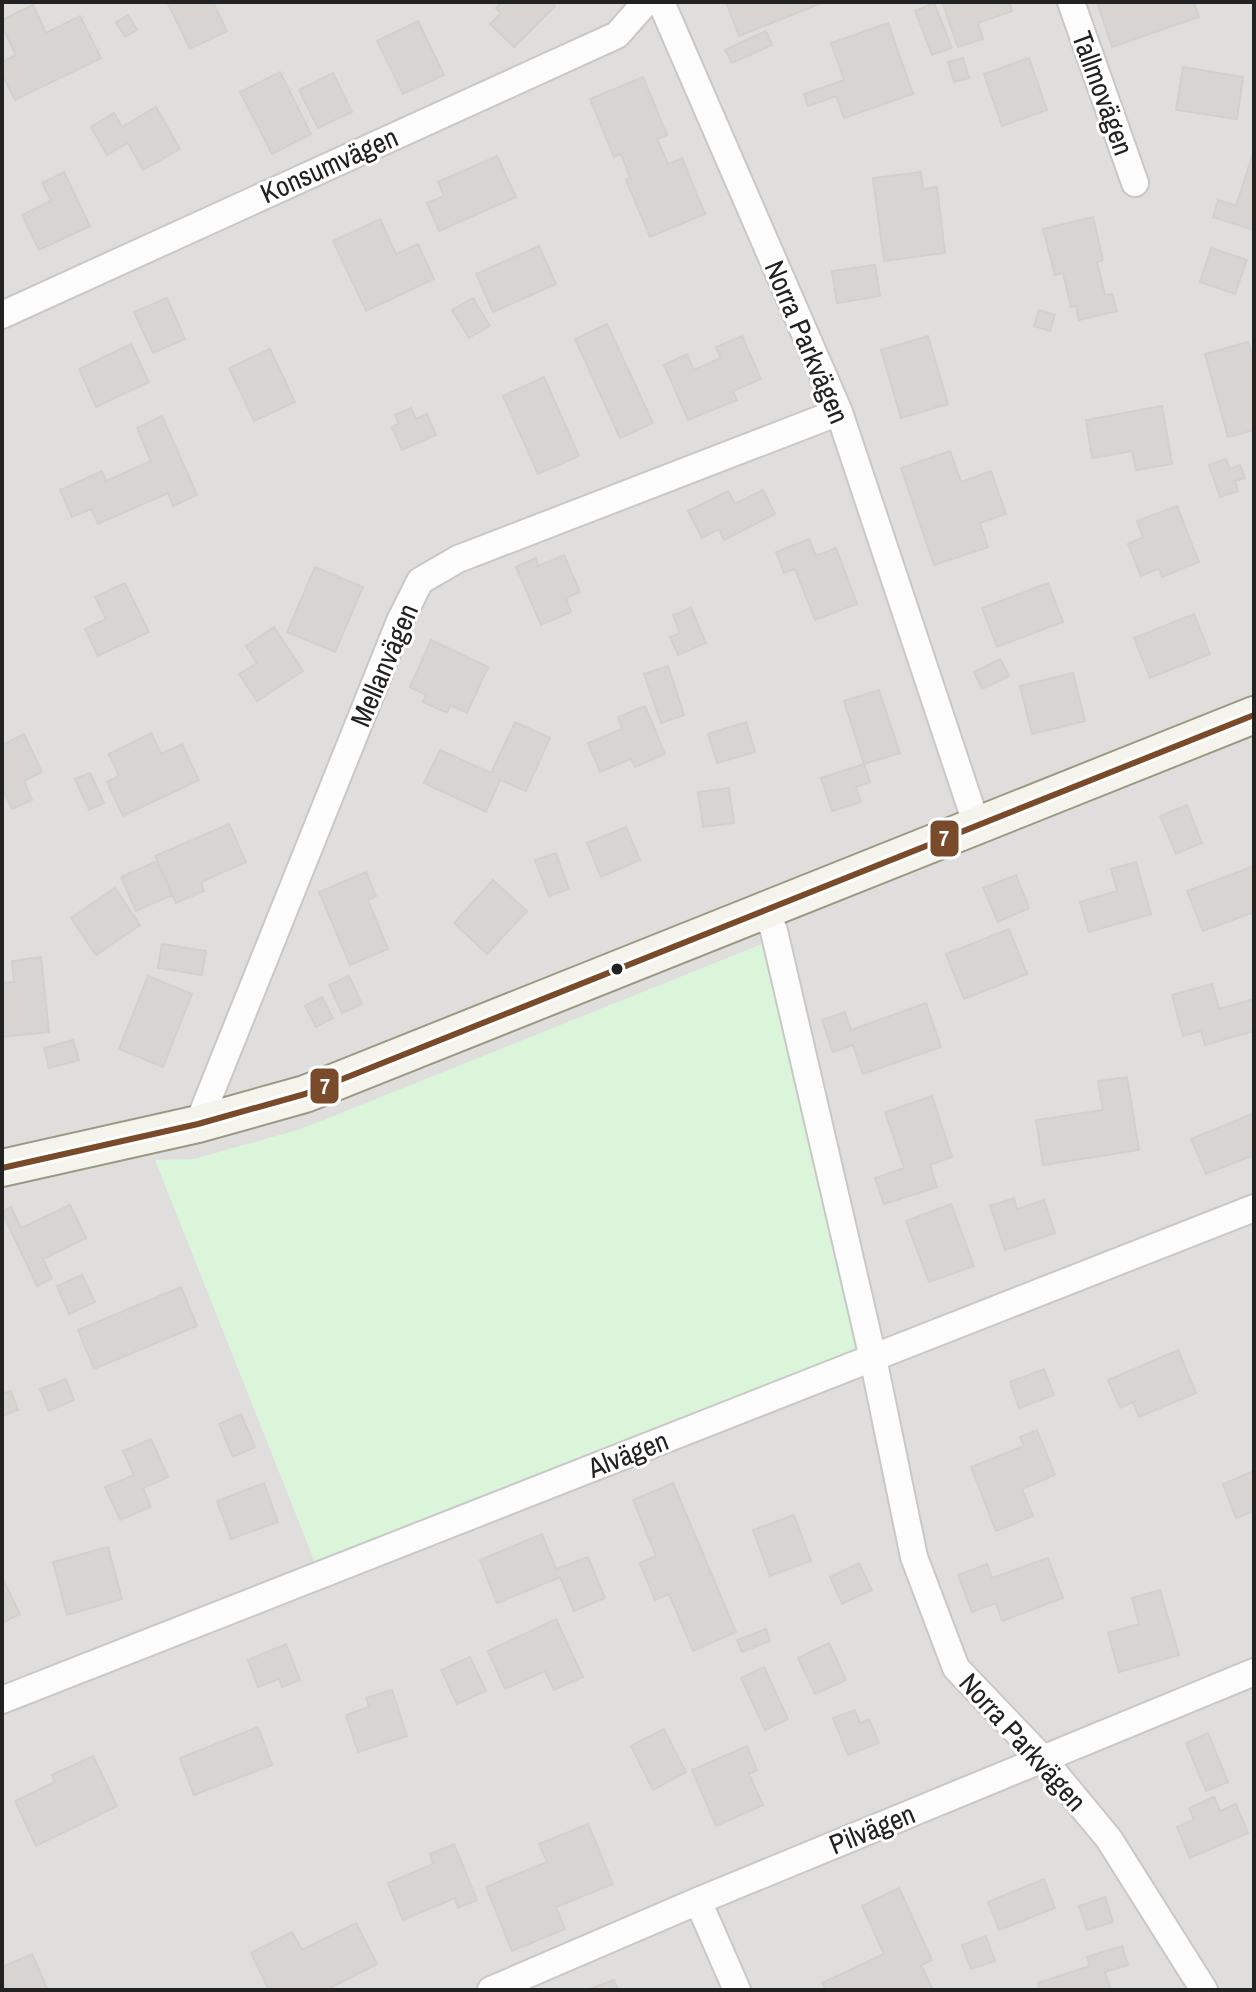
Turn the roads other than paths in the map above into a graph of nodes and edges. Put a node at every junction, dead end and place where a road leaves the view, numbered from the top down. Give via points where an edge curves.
1 (646, 2) edge
2 (661, 2) edge
3 (1071, 2) edge
4 (1135, 183) dead end
5 (2, 315) edge
6 (839, 412) junction
7 (1254, 715) edge
8 (977, 826) junction
9 (765, 909) junction
10 (198, 1124) junction
11 (2, 1168) edge
12 (1254, 1208) edge
13 (873, 1358) junction
14 (1254, 1672) edge
15 (2, 1700) edge
16 (1042, 1758) junction
17 (698, 1901) junction
18 (491, 1990) edge
19 (737, 1990) edge
20 (1204, 1990) edge

1 - 5 street, Konsumvägen via 617,35
2 - 6 street, Norra Parkvägen
3 - 4 street, Tallmovägen
6 - 8 street, Norra Parkvägen
6 - 10 street, Mellanvägen via 458,559 420,581
7 - 8 street
8 - 9 street
9 - 10 street via 305,1094
9 - 13 street, Norra Parkvägen
10 - 11 street
12 - 13 street, Alvägen
13 - 15 street, Alvägen
13 - 16 street, Norra Parkvägen via 914,1557 956,1668
14 - 16 street, Pilvägen
16 - 17 street, Pilvägen
16 - 20 street, Norra Parkvägen via 1109,1839
17 - 18 street, Pilvägen
17 - 19 street

